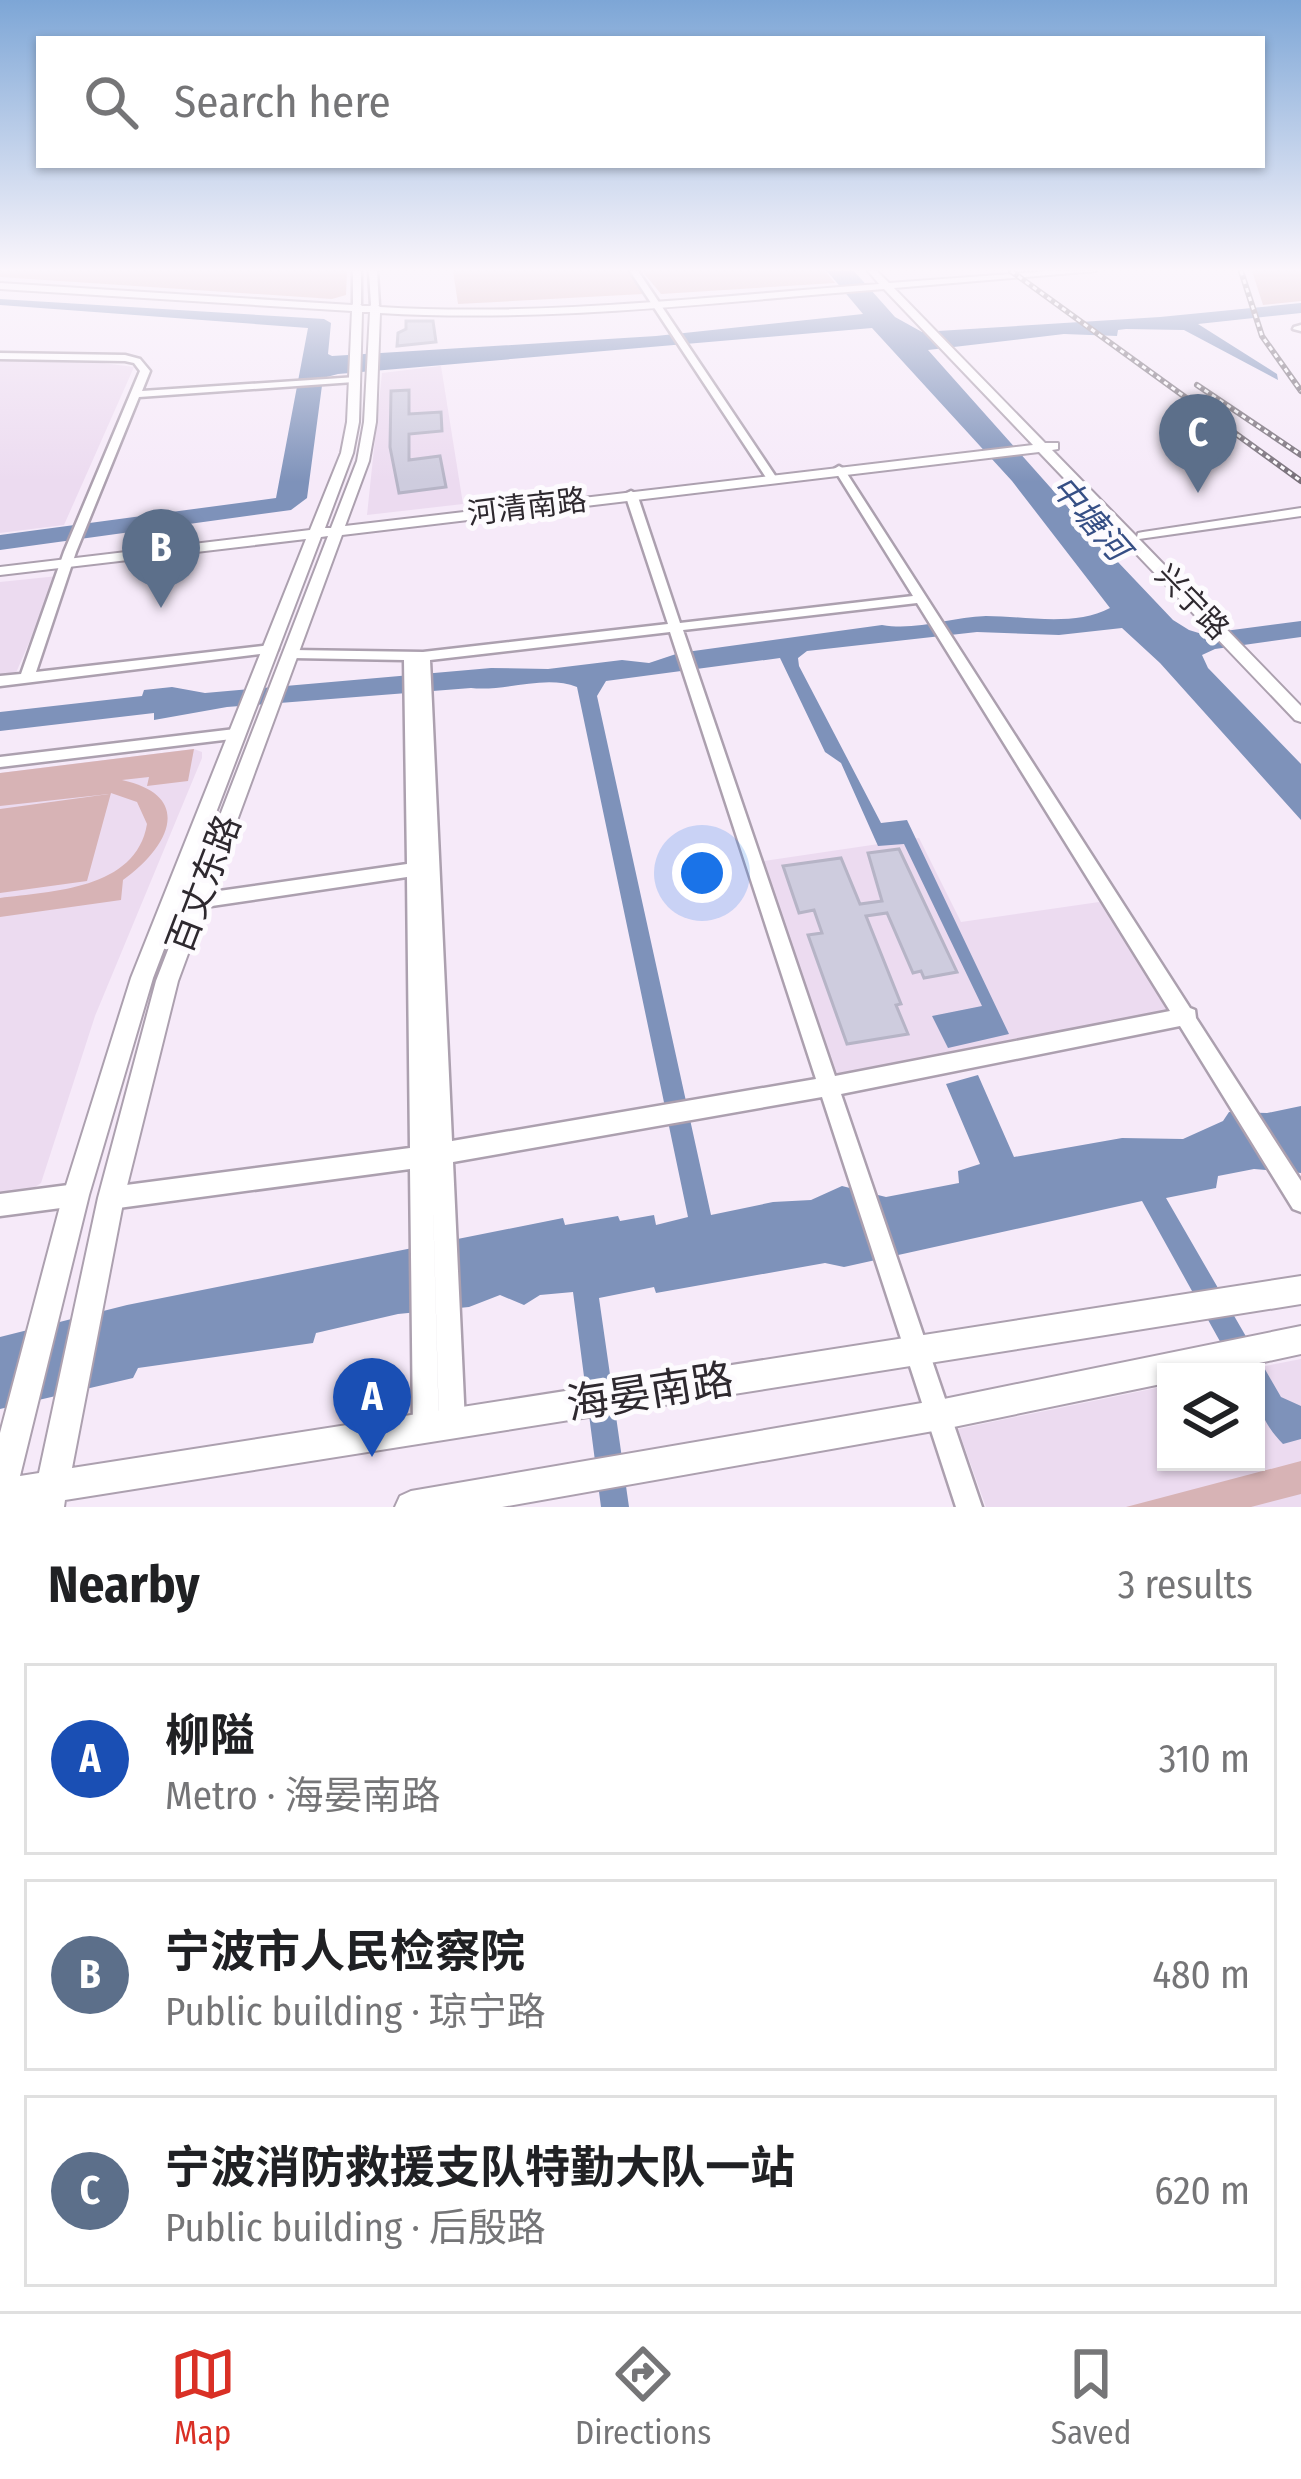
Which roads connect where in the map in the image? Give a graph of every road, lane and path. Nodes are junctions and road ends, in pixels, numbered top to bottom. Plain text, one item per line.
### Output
1 (360, 341) edge
2 (367, 341) edge
3 (679, 341) edge
4 (946, 341) edge
5 (0, 356) edge
6 (362, 365) junction
7 (135, 394) junction
8 (1044, 442) junction
9 (983, 449) junction
10 (839, 470) junction
11 (768, 473) junction
12 (632, 494) junction
13 (1301, 515) edge
14 (329, 528) junction
15 (1146, 539) junction
16 (70, 552) junction
17 (0, 560) edge
18 (0, 572) edge
19 (921, 598) junction
20 (1221, 624) junction
21 (678, 627) junction
22 (282, 651) junction
23 (1250, 655) junction
24 (417, 656) junction
25 (27, 678) junction
26 (0, 681) edge
27 (1301, 699) edge
28 (1301, 716) edge
29 (236, 734) junction
30 (0, 762) edge
31 (415, 869) junction
32 (198, 901) junction
33 (1188, 1016) junction
34 (831, 1088) junction
35 (430, 1156) junction
36 (76, 1195) junction
37 (111, 1198) junction
38 (1301, 1201) edge
39 (0, 1205) edge
40 (1301, 1290) edge
41 (1301, 1340) edge
42 (917, 1350) junction
43 (939, 1415) junction
44 (439, 1425) junction
45 (0, 1494) edge
46 (51, 1496) edge
47 (434, 1505) edge
48 (969, 1507) edge

1 - 6 main road, 百丈东路
2 - 6 main road, 百丈东路
3 - 11 street
4 - 8 main road, 兴宁路
5 - 7 street
6 - 7 street
6 - 14 main road, 百丈东路
7 - 16 street
8 - 9 main road, 河清南路
8 - 15 main road
8 - 20 main road, 兴宁路
9 - 10 main road, 河清南路
9 - 11 main road, 河清南路
10 - 11 main road, 河清南路
10 - 19 street
11 - 12 main road, 河清南路
11 - 14 main road, 河清南路
12 - 14 main road, 河清南路
12 - 21 street
13 - 15 main road
14 - 16 main road, 河清南路
14 - 22 main road, 百丈东路
15 - 20 main road
16 - 17 main road, 河清南路
16 - 18 main road, 河清南路
16 - 25 street
19 - 21 street
19 - 33 street
20 - 23 main road, 兴宁路
21 - 24 street
21 - 34 street
22 - 24 street
22 - 25 street
22 - 29 main road, 百丈东路
22 - 32 main road, 百丈东路
23 - 27 main road
23 - 28 main road, 兴宁路
24 - 31 street
24 - 35 street
25 - 26 street
29 - 30 street
29 - 36 main road, 百丈东路
31 - 32 street
31 - 35 street
32 - 37 main road, 百丈东路
33 - 34 street
33 - 38 street
34 - 35 street
34 - 42 street
35 - 37 street
35 - 44 street
36 - 39 street
36 - 45 main road, 百丈东路
37 - 46 main road, 百丈东路
40 - 42 main road, 海晏南路
41 - 43 main road, 海晏南路
42 - 43 street
42 - 44 main road, 海晏南路
43 - 47 main road, 海晏南路
43 - 48 street
44 - 46 main road, 海晏南路
45 - 46 main road, 海晏南路

